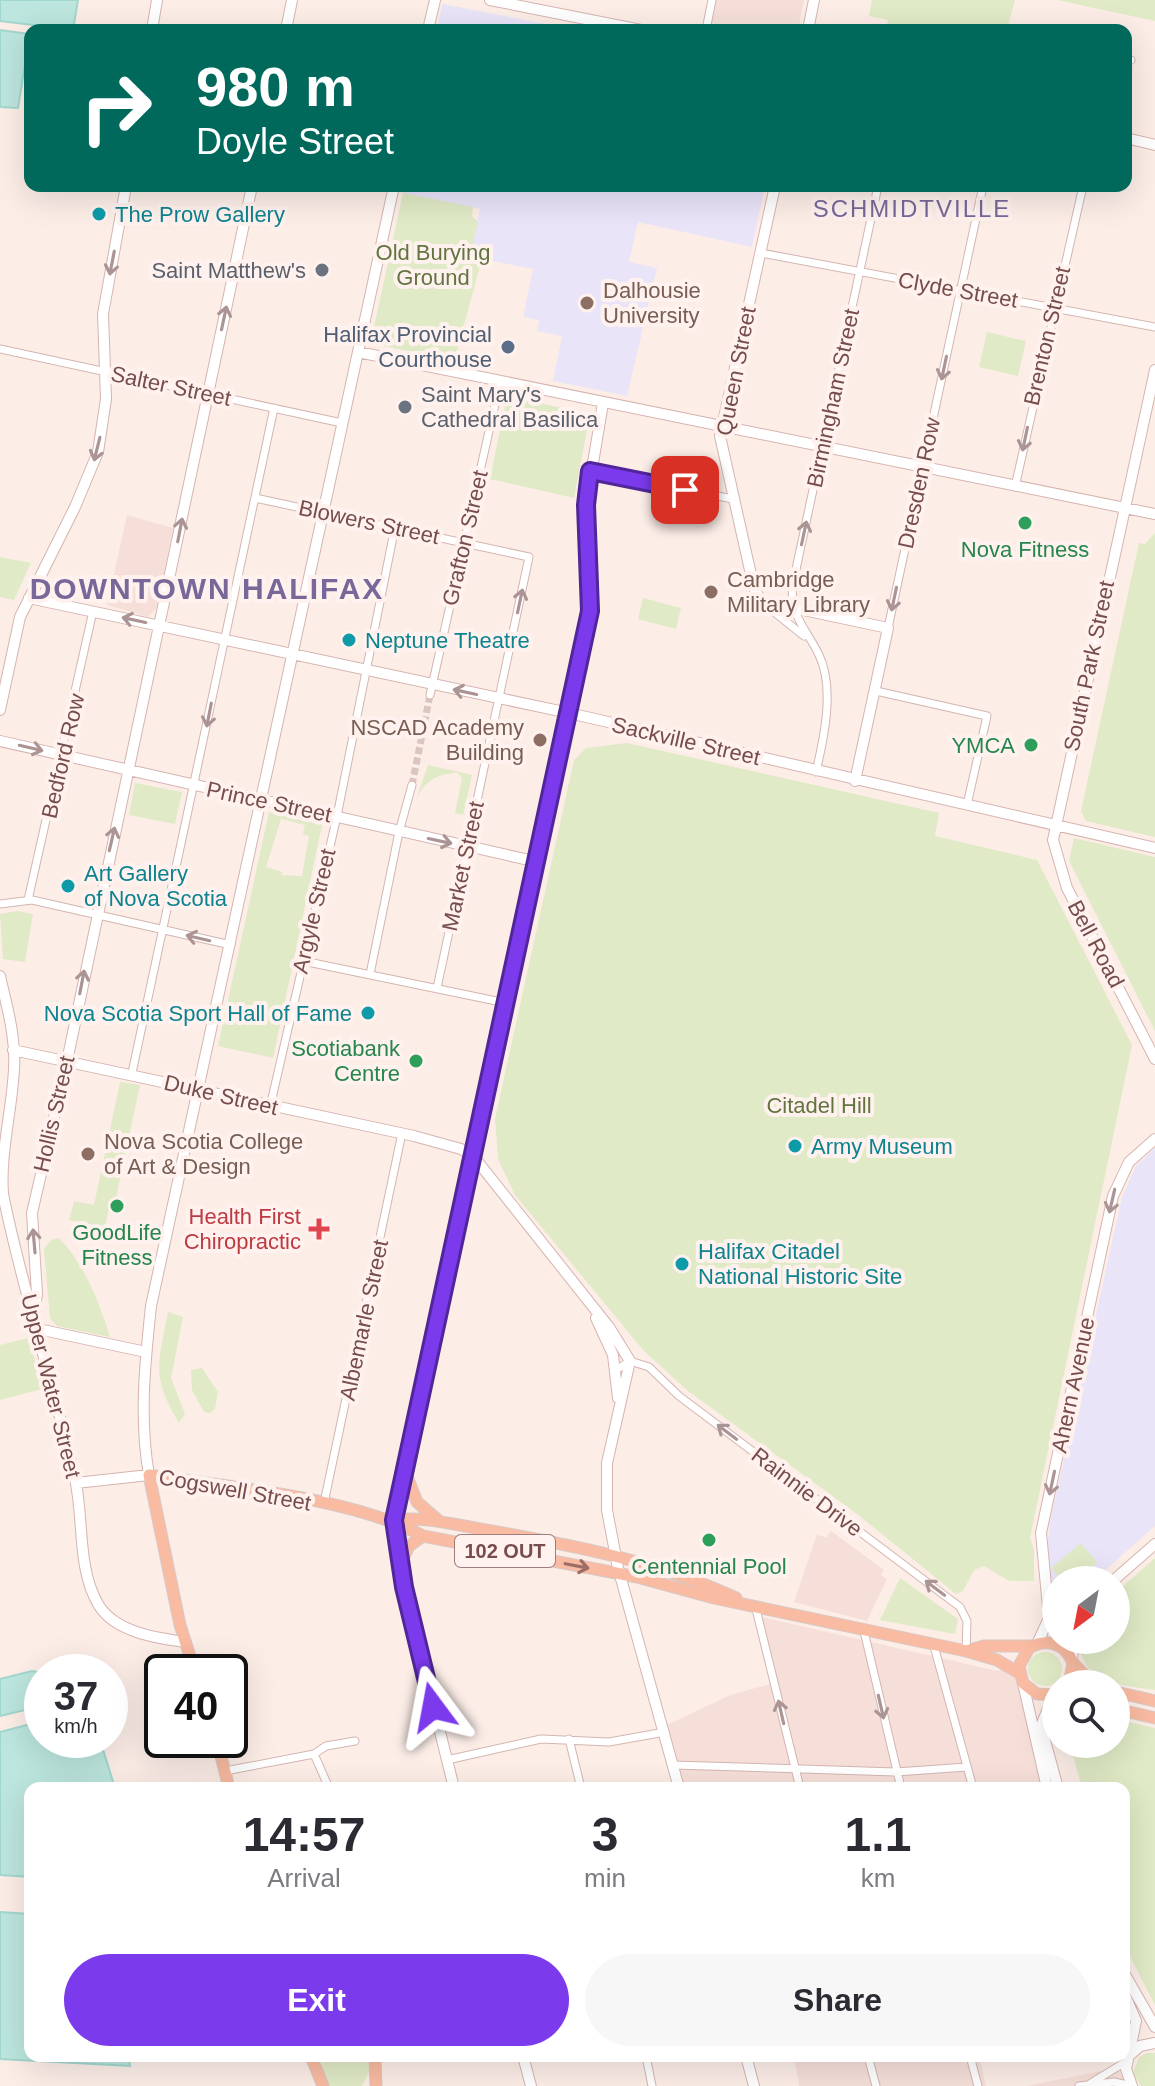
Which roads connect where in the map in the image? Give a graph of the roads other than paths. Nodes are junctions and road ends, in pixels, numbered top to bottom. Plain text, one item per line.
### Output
1 (157, 0) edge
2 (292, 0) edge
3 (435, 0) edge
4 (490, 0) edge
5 (712, 0) edge
6 (814, 0) edge
7 (153, 24) edge
8 (287, 24) edge
9 (429, 24) edge
10 (611, 24) edge
11 (707, 24) edge
12 (809, 24) edge
13 (1132, 139) edge
14 (1155, 145) edge
15 (125, 192) edge
16 (251, 192) edge
17 (393, 192) edge
18 (774, 192) edge
19 (877, 192) edge
20 (982, 192) edge
21 (1082, 192) edge
22 (761, 253) junction
23 (860, 272) junction
24 (960, 291) junction
25 (1053, 308) junction
26 (1155, 327) edge
27 (0, 349) edge
28 (358, 352) junction
29 (1155, 370) edge
30 (106, 372) junction
31 (500, 382) junction
32 (208, 394) junction
33 (603, 403) junction
34 (274, 408) junction
35 (342, 423) junction
36 (721, 427) junction
37 (822, 449) junction
38 (922, 468) junction
39 (590, 471) junction
40 (1015, 487) junction
41 (255, 498) junction
42 (733, 499) junction
43 (1125, 508) junction
44 (322, 511) junction
45 (1155, 514) edge
46 (395, 527) junction
47 (464, 543) junction
48 (529, 557) joint
49 (29, 598) junction
50 (761, 601) junction
51 (793, 610) junction
52 (93, 611) junction
53 (161, 626) junction
54 (888, 628) junction
55 (804, 636) junction
56 (224, 638) junction
57 (293, 653) junction
58 (367, 670) junction
59 (431, 690) junction
60 (876, 691) junction
61 (499, 699) junction
62 (0, 710) edge
63 (569, 713) junction
64 (0, 741) edge
65 (62, 755) junction
66 (128, 770) junction
67 (816, 772) junction
68 (855, 781) junction
69 (194, 785) junction
70 (412, 785) tunnel mouth
71 (262, 799) junction
72 (967, 805) junction
73 (337, 816) junction
74 (1055, 825) junction
75 (399, 832) junction
76 (468, 847) junction
77 (1155, 848) edge
78 (538, 862) junction
79 (28, 900) junction
80 (0, 904) edge
81 (96, 915) junction
82 (165, 930) junction
83 (231, 945) junction
84 (303, 961) junction
85 (370, 974) junction
86 (0, 976) edge
87 (437, 988) junction
88 (506, 1003) junction
89 (13, 1050) junction
90 (1155, 1059) edge
91 (67, 1061) junction
92 (132, 1073) junction
93 (197, 1091) junction
94 (270, 1107) junction
95 (402, 1133) junction
96 (1155, 1139) edge
97 (474, 1157) junction
98 (593, 1311) junction
99 (34, 1314) junction
100 (38, 1329) junction
101 (146, 1352) junction
102 (630, 1361) junction
103 (616, 1370) junction
104 (618, 1404) junction
105 (405, 1471) junction
106 (149, 1475) junction
107 (76, 1483) junction
108 (324, 1505) junction
109 (394, 1520) junction
110 (443, 1523) junction
111 (423, 1536) junction
112 (1155, 1544) edge
113 (616, 1557) junction
114 (400, 1565) junction
115 (1130, 1566) edge
116 (619, 1574) junction
117 (751, 1604) junction
118 (864, 1631) junction
119 (185, 1642) junction
120 (1035, 1645) junction
121 (934, 1646) junction
122 (966, 1651) junction
123 (189, 1654) edge
124 (1073, 1654) edge
125 (1073, 1661) junction
126 (1071, 1670) edge
127 (1081, 1670) edge
128 (1021, 1678) junction
129 (1042, 1695) edge
130 (1130, 1695) edge
131 (1155, 1701) edge
132 (1130, 1712) edge
133 (1155, 1718) edge
134 (665, 1732) junction
135 (569, 1739) junction
136 (355, 1741) dead end
137 (314, 1754) junction
138 (222, 1758) edge
139 (1050, 1758) edge
140 (447, 1760) junction
141 (673, 1765) junction
142 (794, 1767) junction
143 (967, 1767) junction
144 (225, 1771) junction
145 (896, 1772) junction
146 (228, 1782) edge
147 (326, 1782) edge
148 (452, 1782) edge
149 (580, 1782) edge
150 (677, 1782) edge
151 (798, 1782) edge
152 (899, 1782) edge
153 (971, 1782) edge
154 (1046, 1782) edge
155 (1056, 1782) edge
156 (1130, 1983) edge
157 (1130, 2007) edge
158 (1155, 2027) edge
159 (1155, 2043) edge
160 (1130, 2052) edge
161 (1130, 2056) edge
162 (525, 2062) edge
163 (647, 2062) edge
164 (748, 2062) edge
165 (870, 2062) edge
166 (972, 2062) edge
167 (1122, 2062) edge
168 (1129, 2062) edge
169 (377, 2067) edge
170 (315, 2068) edge
171 (1089, 2084) junction
172 (323, 2086) edge
173 (369, 2086) edge
174 (531, 2086) edge
175 (652, 2086) edge
176 (754, 2086) edge
177 (876, 2086) edge
178 (978, 2086) edge
179 (1079, 2086) edge
180 (1132, 2086) edge

1 - 7 street
2 - 8 street
3 - 9 street
4 - 10 street
5 - 11 street
6 - 12 street
13 - 14 street
15 -> 30 street
32 -> 16 street, Hollis Street
17 - 28 street
18 - 22 street, Queen Street
19 - 23 street, Birmingham Street
20 - 24 street, Dresden Row
21 - 25 street, Brenton Street
22 - 23 street, Clyde Street
22 - 36 street, Queen Street
23 - 24 street, Clyde Street
23 - 37 street, Birmingham Street
24 - 25 street, Clyde Street
24 -> 38 street, Dresden Row
25 - 26 street, Clyde Street
25 -> 40 street, Brenton Street
27 - 30 street, Salter Street
28 - 31 street
28 - 35 street
29 - 43 street, South Park Street
30 - 32 street, Salter Street
30 -> 49 street
31 - 33 street
31 - 47 street, Grafton Street
32 - 34 street, Salter Street
53 -> 32 street, Hollis Street
33 - 36 street
33 - 39 street
34 - 35 street, Salter Street
34 - 41 street
35 - 44 street
36 - 37 street
36 - 42 street, Queen Street
37 - 38 street
51 -> 37 street, Birmingham Street
38 - 40 street
38 -> 54 street, Dresden Row
39 - 42 street
39 - 63 street
40 - 43 street
41 - 44 street, Blowers Street
41 - 56 street
42 - 50 street, Queen Street
43 - 45 street
43 - 74 street, South Park Street
44 - 46 street, Blowers Street
44 - 57 street
46 - 47 street, Blowers Street
46 - 58 street, Argyle Street
47 - 48 street, Blowers Street
47 - 59 street, Grafton Street
61 -> 48 street, Market Street
49 - 52 street, Sackville Street
49 - 62 street
50 - 51 street
50 - 55 street
51 - 54 street
51 - 55 street
53 -> 52 street, Sackville Street
52 - 65 street, Bedford Row
53 - 56 street, Sackville Street
53 - 66 street, Hollis Street
54 - 60 street, Dresden Row
55 - 67 street
56 - 57 street, Sackville Street
56 -> 69 street
57 - 58 street, Sackville Street
57 - 71 street
58 - 59 street, Sackville Street
58 - 73 street, Argyle Street
61 -> 59 street, Sackville Street
60 - 68 street, Dresden Row
60 - 72 street
61 - 63 street, Sackville Street
61 - 76 street, Market Street
63 - 67 street, Sackville Street
63 - 78 street
64 -> 65 street, Prince Street
65 - 66 street, Prince Street
65 - 79 street, Bedford Row
66 - 69 street, Prince Street
81 -> 66 street, Hollis Street
67 - 68 street, Sackville Street
68 - 72 street, Sackville Street
69 - 71 street, Prince Street
69 - 82 street
70 - 75 street
71 - 73 street, Prince Street
71 - 83 street
72 - 74 street, Sackville Street
73 - 75 street, Prince Street
73 - 84 street, Argyle Street
74 - 77 street, Sackville Street
74 - 90 street, Bell Road
75 -> 76 street, Prince Street
75 - 85 street
76 - 78 street, Prince Street
76 - 87 street, Market Street
78 - 88 street
79 - 80 street
79 - 81 street
81 - 82 street
91 -> 81 street, Hollis Street
83 -> 82 street
82 - 92 street
83 - 93 street
84 - 85 street
84 - 94 street, Argyle Street
85 - 87 street
86 - 89 street, Upper Water Street
87 - 88 street
88 - 97 street
89 - 91 street, Duke Street
89 - 99 street, Upper Water Street
91 - 92 street, Duke Street
99 -> 91 street, Hollis Street
92 - 93 street, Duke Street
93 - 94 street, Duke Street
93 - 101 street
94 - 95 street, Duke Street
95 - 97 street, Duke Street
95 - 108 street, Albemarle Street
96 -> 120 street, Ahern Avenue
97 - 98 street
97 - 105 street
98 - 102 street
98 - 103 street
99 - 100 street, Upper Water Street
100 - 101 street
100 - 107 street, Upper Water Street
101 - 106 street
102 - 103 street
102 - 104 street
122 -> 102 street, Rainnie Drive
103 - 104 street
104 - 113 street
105 - 109 street
105 - 110 main road
106 - 107 street, Cogswell Street
106 - 108 main road, Cogswell Street
106 - 119 main road
107 - 119 street, Upper Water Street
108 - 109 main road, Cogswell Street / 102 OUT
109 - 110 main road, Cogswell Street
109 - 111 main road, Cogswell Street / 102 OUT
109 - 114 street
110 - 113 main road, Cogswell Street
111 - 114 main road
111 -> 116 main road, Cogswell Street / 102 OUT
112 - 115 street
113 - 116 street
113 - 117 main road, Cogswell Street
114 - 140 street
116 - 117 main road, Cogswell Street / 102 OUT
116 - 134 street
117 - 118 main road, Cogswell Street / 102 OUT
142 -> 117 street
118 - 121 main road, Cogswell Street / 102 OUT
118 -> 145 street
119 - 123 main road
120 - 122 main road, Cogswell Street
120 - 125 main road
120 - 128 main road
121 - 122 main road, Cogswell Street / 102 OUT
121 - 143 street
122 - 128 main road, Cogswell Street / 102 OUT
124 - 125 street
125 - 126 main road
125 - 127 main road
128 - 129 main road, 102 OUT
128 - 154 street
130 - 131 main road
132 - 133 main road
134 - 135 street
134 - 141 street
135 - 140 street
135 - 149 street
136 - 137 street
137 - 144 street
137 - 147 street
138 - 144 main road
139 - 155 street
140 - 148 street
141 - 142 street
141 - 150 street
142 - 145 street
142 - 151 street
143 - 145 street
143 - 153 street
144 - 146 main road
145 - 152 street
156 - 158 street
157 - 160 street
159 - 161 street
162 - 174 street
163 - 175 street
164 - 176 street
165 - 177 street
166 - 178 street
167 - 171 street
168 - 180 street
169 - 173 main road
170 - 172 main road
171 - 179 street
171 - 180 street

